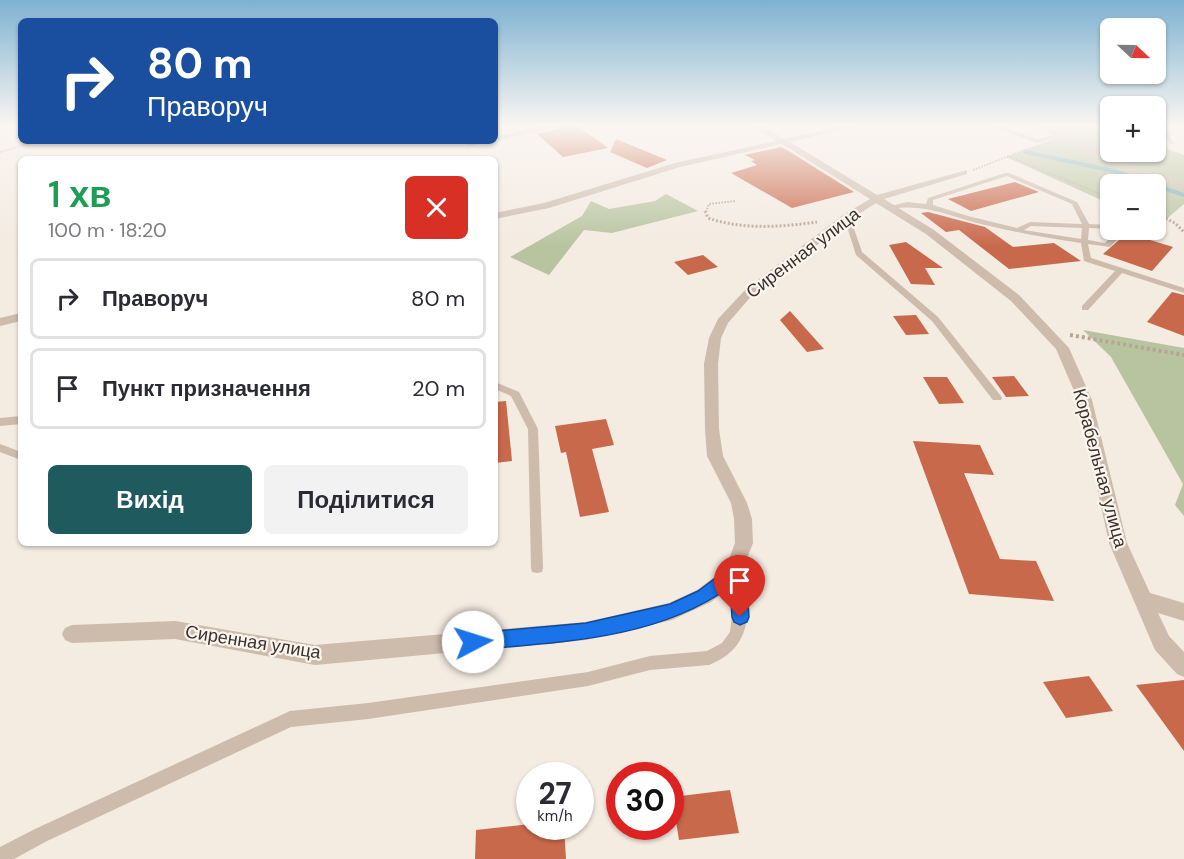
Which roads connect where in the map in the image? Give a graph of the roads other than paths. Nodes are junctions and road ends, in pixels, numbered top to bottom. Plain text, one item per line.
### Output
1 (678, 165) edge
2 (822, 165) edge
3 (1120, 165) edge
4 (964, 172) road end
5 (1184, 186) edge
6 (885, 202) junction
7 (929, 206) junction
8 (498, 215) edge
9 (847, 217) junction
10 (1086, 225) junction
11 (1100, 226) edge
12 (1018, 230) junction
13 (1112, 240) edge
14 (1084, 241) junction
15 (1120, 270) junction
16 (1184, 291) edge
17 (1085, 308) dead end
18 (18, 318) edge
19 (0, 322) edge
20 (498, 386) edge
21 (997, 398) dead end
22 (18, 420) edge
23 (0, 422) edge
24 (0, 448) edge
25 (18, 455) edge
26 (737, 562) junction
27 (537, 568) dead end
28 (1141, 599) junction
29 (1184, 612) edge
30 (72, 634) dead end
31 (1184, 667) edge
32 (0, 857) edge

1 - 8 street
2 - 6 street, Корабельная улица
3 - 5 street
4 - 6 street, Сиренная улица
6 - 7 lane
6 - 9 street, Сиренная улица
6 - 28 street, Корабельная улица
7 - 10 lane
7 - 12 lane
9 - 21 lane
9 - 26 street, Сиренная улица
10 - 11 lane
10 - 12 lane
10 - 14 lane
12 - 14 lane
13 - 14 lane
14 - 15 lane
15 - 16 lane
15 - 17 lane
18 - 19 street
20 - 27 lane
22 - 23 lane
24 - 25 lane
26 - 30 street, Сиренная улица
26 - 32 lane
28 - 29 street
28 - 31 street

